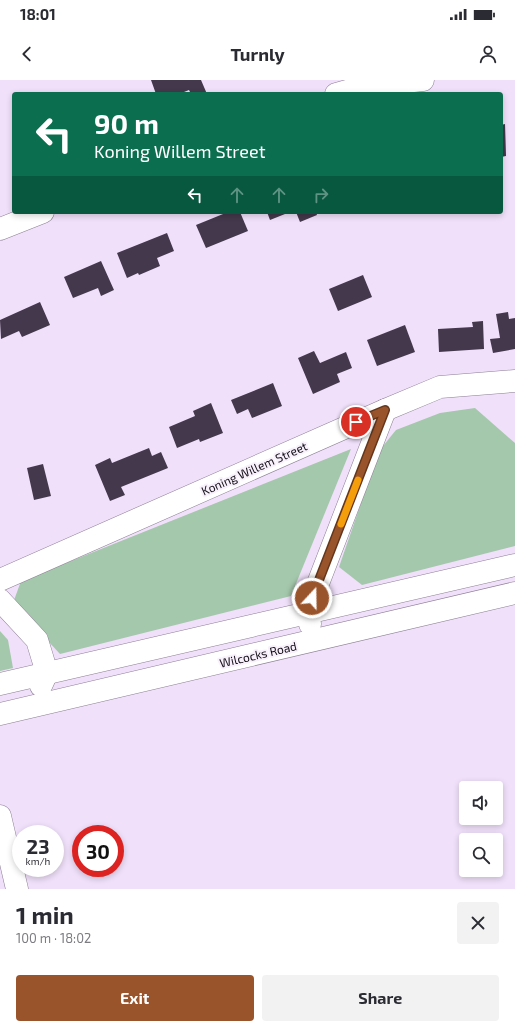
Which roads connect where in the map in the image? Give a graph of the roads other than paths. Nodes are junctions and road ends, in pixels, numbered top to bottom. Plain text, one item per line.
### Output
1 (423, 80) edge
2 (343, 92) edge
3 (38, 214) edge
4 (0, 229) edge
5 (511, 386) edge
6 (385, 410) junction
7 (515, 565) edge
8 (0, 580) edge
9 (515, 593) edge
10 (0, 600) edge
11 (307, 612) junction
12 (315, 641) junction
13 (47, 673) junction
14 (0, 684) edge
15 (32, 707) junction
16 (0, 714) edge
17 (0, 816) edge
18 (16, 889) edge

1 - 2 street
3 - 4 street
5 - 6 street, Koning Willem Street
6 - 8 street, Koning Willem Street
6 - 11 street
7 - 11 street
9 - 12 street, Wilcocks Road
10 - 13 street
11 - 12 street
11 - 13 street
12 - 15 street, Wilcocks Road
13 - 14 street
13 - 15 street
15 - 16 street, Wilcocks Road
17 - 18 street

